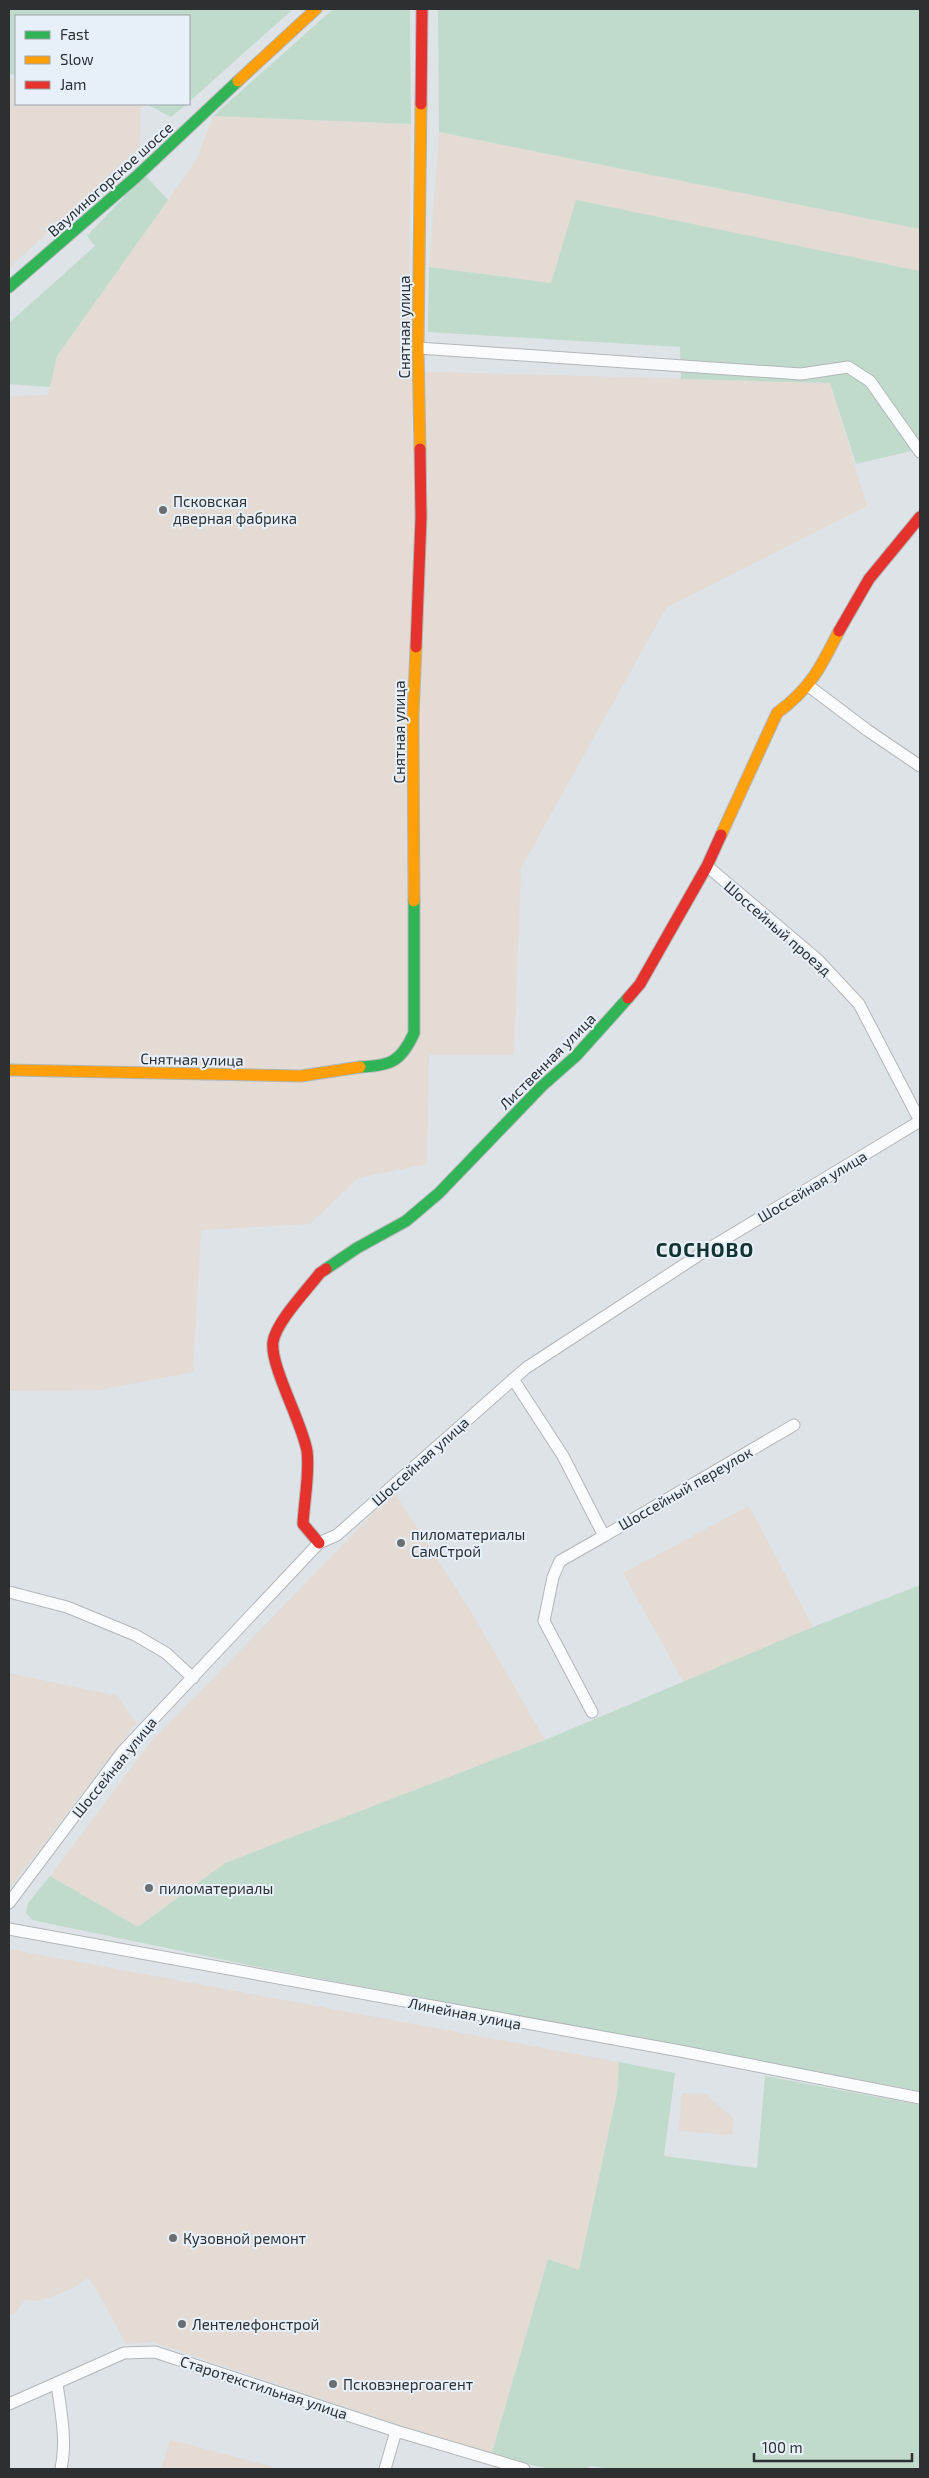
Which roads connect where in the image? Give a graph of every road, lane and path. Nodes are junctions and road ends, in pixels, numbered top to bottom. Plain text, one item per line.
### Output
1 (316, 9) edge
2 (422, 9) edge
3 (9, 287) edge
4 (418, 348) junction
5 (920, 452) edge
6 (920, 517) edge
7 (810, 687) junction
8 (920, 766) edge
9 (707, 866) junction
10 (9, 1070) edge
11 (920, 1121) edge
12 (513, 1379) junction
13 (794, 1425) dead end
14 (604, 1536) junction
15 (319, 1544) junction
16 (9, 1592) edge
17 (192, 1678) junction
18 (592, 1712) dead end
19 (9, 1903) edge
20 (9, 1929) edge
21 (920, 2098) edge
22 (57, 2384) junction
23 (9, 2404) edge
24 (396, 2431) junction
25 (61, 2469) edge
26 (386, 2469) edge
27 (524, 2469) edge

1 - 3 street, Ваулиногорское шоссе
2 - 4 street, Снятная улица
4 - 5 street
4 - 10 street, Снятная улица
6 - 7 street, Лиственная улица
7 - 8 street
7 - 9 street, Лиственная улица
9 - 11 street, Шоссейный проезд
9 - 15 street, Лиственная улица
11 - 12 street, Шоссейная улица
12 - 14 street, Шоссейный переулок
12 - 15 street, Шоссейная улица
13 - 14 street, Шоссейный переулок
14 - 18 street
15 - 17 street, Шоссейная улица
16 - 17 street
17 - 19 street, Шоссейная улица
20 - 21 street, Линейная улица
22 - 23 street, Старотекстильная улица
22 - 24 street, Старотекстильная улица
22 - 25 street
24 - 26 street
24 - 27 street, Старотекстильная улица

